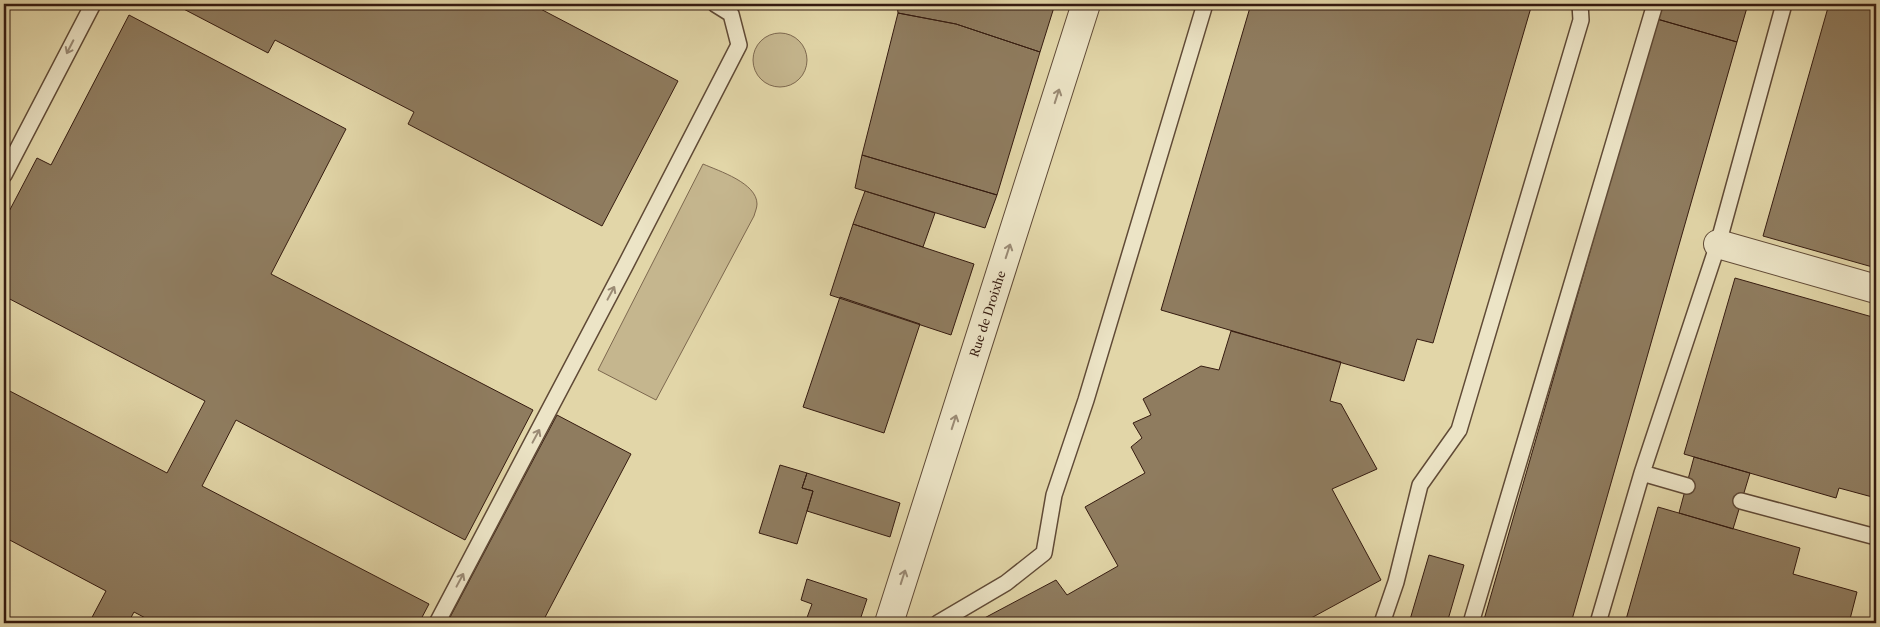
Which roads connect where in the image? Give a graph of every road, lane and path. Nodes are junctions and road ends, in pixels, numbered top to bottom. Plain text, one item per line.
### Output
1 (93, 4) edge
2 (715, 4) edge
3 (1086, 4) edge
4 (1205, 4) edge
5 (1580, 4) edge
6 (1655, 4) edge
7 (1784, 4) edge
8 (4, 175) edge
9 (1718, 244) junction
10 (1876, 289) edge
11 (1642, 473) junction
12 (1687, 486) dead end
13 (1741, 502) dead end
14 (1876, 537) edge
15 (437, 623) edge
16 (890, 623) edge
17 (938, 623) edge
18 (1382, 623) edge
19 (1471, 623) edge
20 (1598, 623) edge

1 -> 8 lane
15 -> 2 lane
16 -> 3 street, Rue de Droixhe
4 - 17 lane
5 - 18 lane
6 - 19 lane
7 - 9 lane
9 - 10 street
9 - 11 lane
11 - 12 lane
11 - 20 lane
13 - 14 lane

